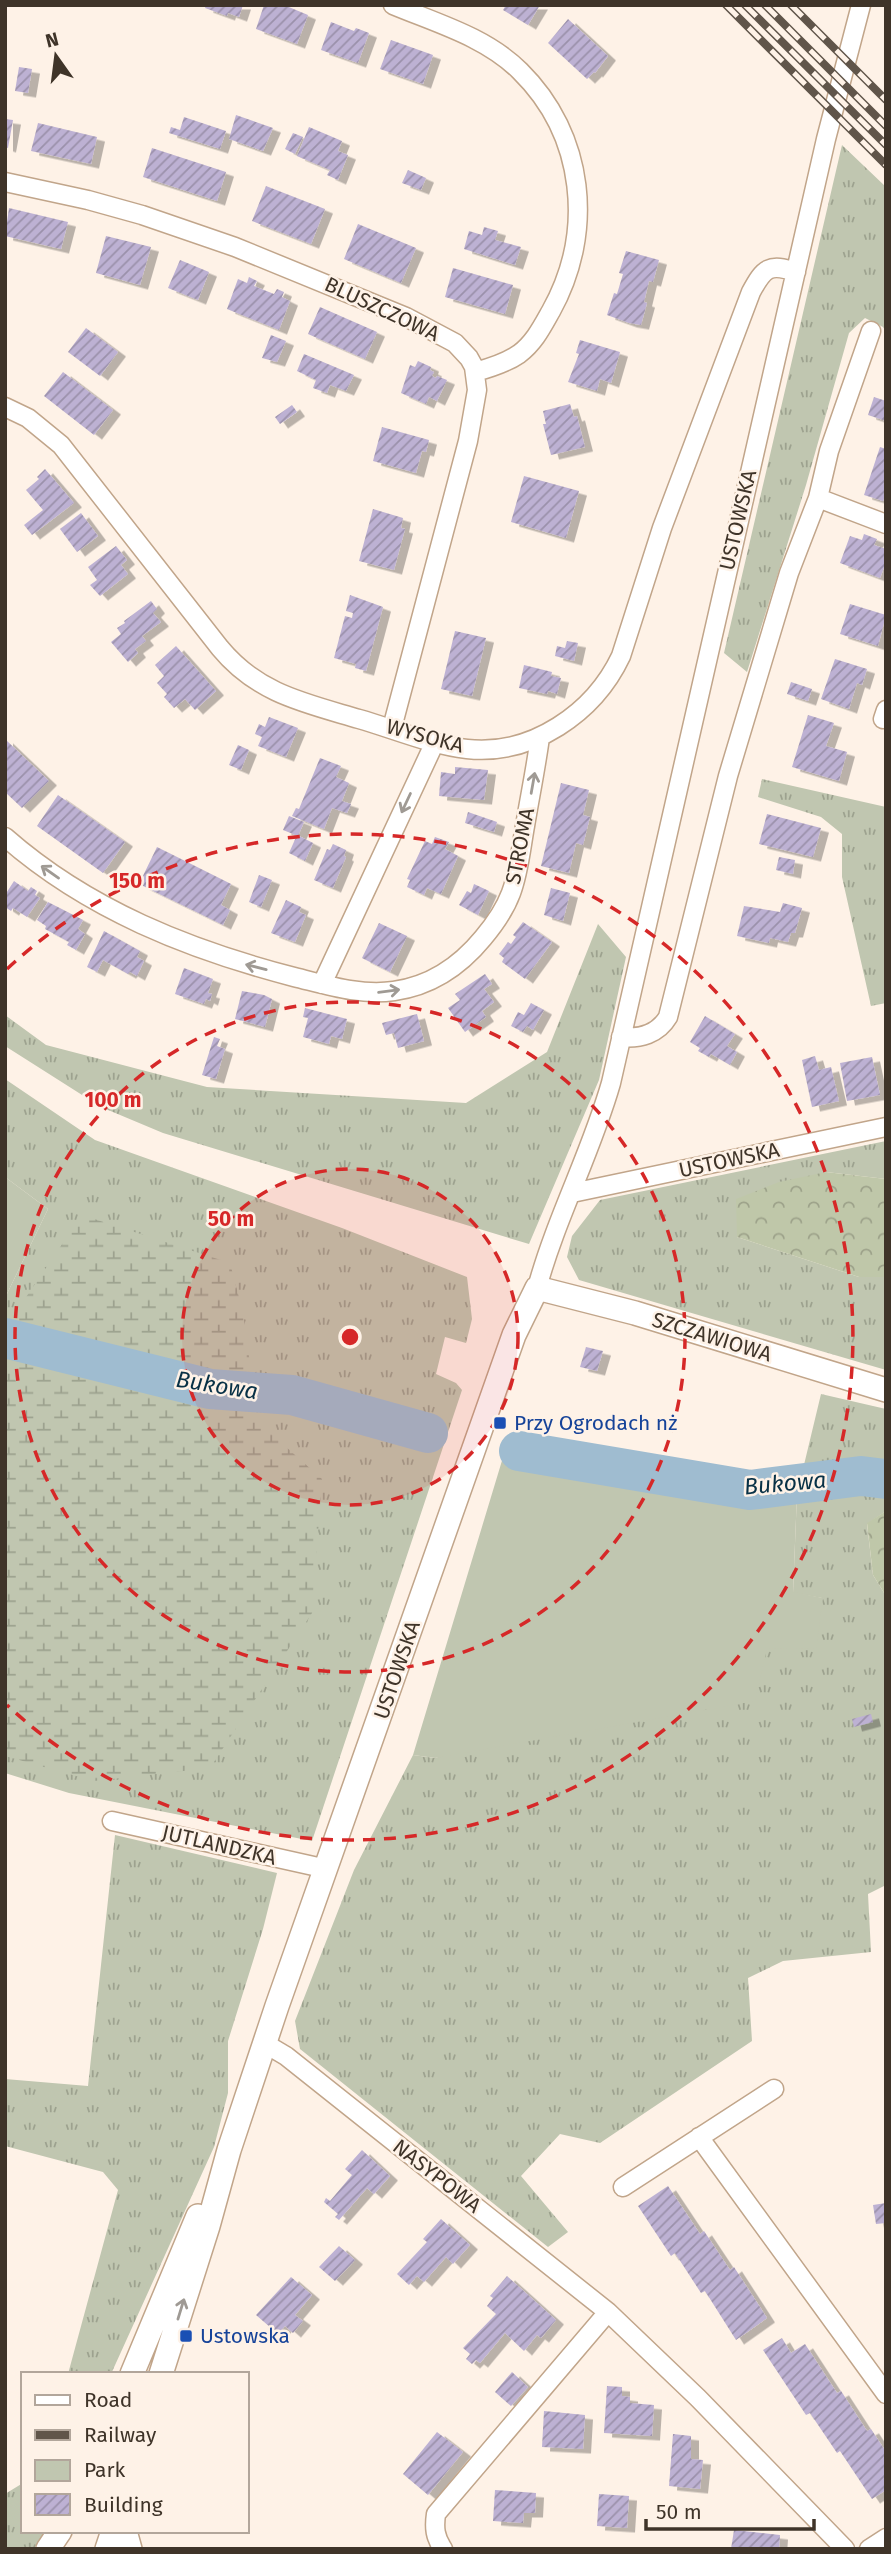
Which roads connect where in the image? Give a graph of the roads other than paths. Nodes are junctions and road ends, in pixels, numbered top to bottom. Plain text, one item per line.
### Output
1 (393, 5) edge
2 (862, 5) edge
3 (5, 182) edge
4 (796, 272) junction
5 (871, 331) dead end
6 (475, 372) junction
7 (5, 407) edge
8 (818, 498) junction
9 (886, 524) edge
10 (392, 728) junction
11 (540, 737) junction
12 (435, 742) junction
13 (5, 837) edge
14 (322, 984) junction
15 (621, 1037) junction
16 (886, 1127) edge
17 (572, 1193) junction
18 (537, 1288) junction
19 (886, 1390) edge
20 (112, 1821) dead end
21 (327, 1869) junction
22 (264, 2043) junction
23 (774, 2089) dead end
24 (699, 2137) junction
25 (229, 2150) junction
26 (623, 2187) dead end
27 (608, 2312) junction
28 (133, 2372) edge
29 (162, 2372) edge
30 (886, 2393) edge
31 (59, 2533) edge
32 (886, 2538) edge
33 (48, 2549) edge
34 (443, 2549) edge
35 (845, 2549) edge
36 (869, 2549) edge

1 - 6 street
2 - 4 street, USTOWSKA
3 - 6 street, BLUSZCZOWA
4 - 11 street, WYSOKA
4 - 15 street, USTOWSKA
5 - 8 street
6 - 10 street
7 - 10 street, WYSOKA
8 - 9 street
8 - 15 street
10 - 12 street, WYSOKA
11 - 12 street, WYSOKA
14 -> 11 street, STROMA
12 -> 14 street
14 -> 13 street, STROMA
15 - 17 street, USTOWSKA
16 - 17 street, USTOWSKA
17 - 18 street, USTOWSKA
18 - 19 street, SZCZAWIOWA
18 - 21 street, USTOWSKA
20 - 21 street, JUTLANDZKA
21 - 22 street, USTOWSKA
22 - 25 street, USTOWSKA
22 - 27 street, NASYPOWA
23 - 24 street
24 - 26 street
24 - 30 street
25 - 28 street, USTOWSKA
29 -> 25 street, USTOWSKA
27 - 34 street
27 - 35 street, NASYPOWA
31 - 33 street
32 - 36 street

